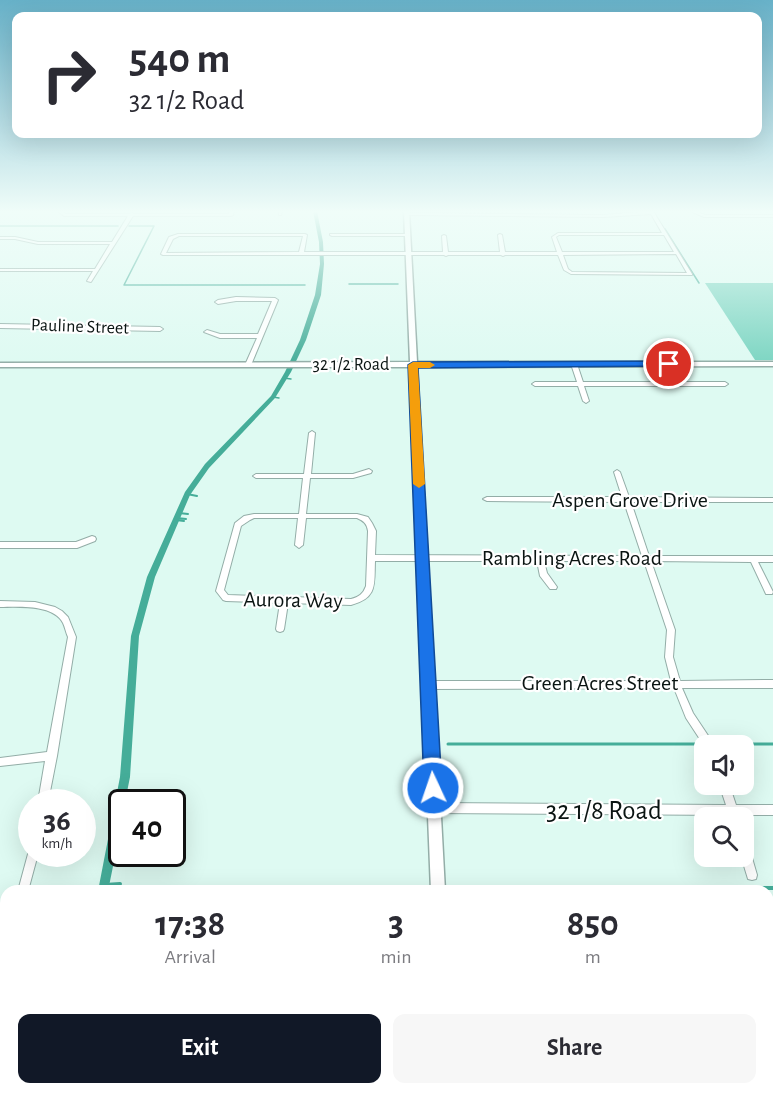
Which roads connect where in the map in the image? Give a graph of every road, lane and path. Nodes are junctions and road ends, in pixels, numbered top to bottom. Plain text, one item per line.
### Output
1 (101, 262) edge
2 (408, 262) edge
3 (564, 262) edge
4 (682, 262) edge
5 (0, 270) edge
6 (96, 270) junction
7 (89, 281) dead end
8 (218, 302) dead end
9 (0, 326) edge
10 (160, 329) dead end
11 (207, 332) dead end
12 (259, 336) junction
13 (574, 364) junction
14 (773, 364) edge
15 (0, 365) edge
16 (248, 365) junction
17 (413, 365) junction
18 (536, 384) dead end
19 (581, 384) junction
20 (725, 384) dead end
21 (586, 401) dead end
22 (312, 433) dead end
23 (369, 471) dead end
24 (617, 472) dead end
25 (256, 476) dead end
26 (307, 476) junction
27 (487, 499) dead end
28 (626, 500) junction
29 (773, 500) edge
30 (302, 516) junction
31 (92, 539) dead end
32 (0, 545) edge
33 (299, 545) dead end
34 (371, 558) junction
35 (423, 558) junction
36 (540, 558) junction
37 (647, 558) junction
38 (753, 559) junction
39 (773, 559) edge
40 (553, 587) dead end
41 (769, 592) dead end
42 (284, 601) junction
43 (0, 604) edge
44 (280, 629) dead end
45 (676, 683) junction
46 (773, 684) edge
47 (427, 685) junction
48 (702, 735) edge
49 (52, 756) junction
50 (0, 762) edge
51 (46, 789) edge
52 (434, 808) junction
53 (773, 810) edge
54 (754, 812) edge
55 (694, 813) edge
56 (29, 867) edge
57 (750, 867) edge
58 (753, 875) dead end
59 (25, 885) edge
60 (438, 885) edge

1 - 6 street
2 - 17 street
3 - 4 street
5 - 6 street
6 - 7 street
8 - 12 street
9 - 10 street, Pauline Street
11 - 12 street
12 - 16 street
13 - 14 street, 32 1/2 Road
13 - 17 street, 32 1/2 Road
13 - 19 street
15 - 16 street, 32 1/2 Road
16 - 17 street, 32 1/2 Road
17 - 35 street
18 - 19 street
19 - 20 street
19 - 21 street
22 - 26 street
23 - 26 street
24 - 28 street
25 - 26 street
26 - 30 street
27 - 28 street, Aspen Grove Drive
28 - 29 street, Aspen Grove Drive
28 - 37 street
30 - 33 street
30 - 34 street
30 - 42 street, Aurora Way
31 - 32 street
34 - 35 street, Rambling Acres Road
34 - 42 street, Aurora Way
35 - 36 street, Rambling Acres Road
35 - 47 street
36 - 37 street, Rambling Acres Road
36 - 40 street
37 - 38 street, Rambling Acres Road
37 - 45 street
38 - 39 street, Rambling Acres Road
38 - 41 street
42 - 44 street
43 - 49 street
45 - 46 street, Green Acres Street
45 - 47 street, Green Acres Street
45 - 48 street
47 - 52 street
49 - 50 street
49 - 51 street
52 - 55 street, 32 1/8 Road
52 - 60 street
53 - 54 street, 32 1/8 Road
56 - 59 street
57 - 58 street

